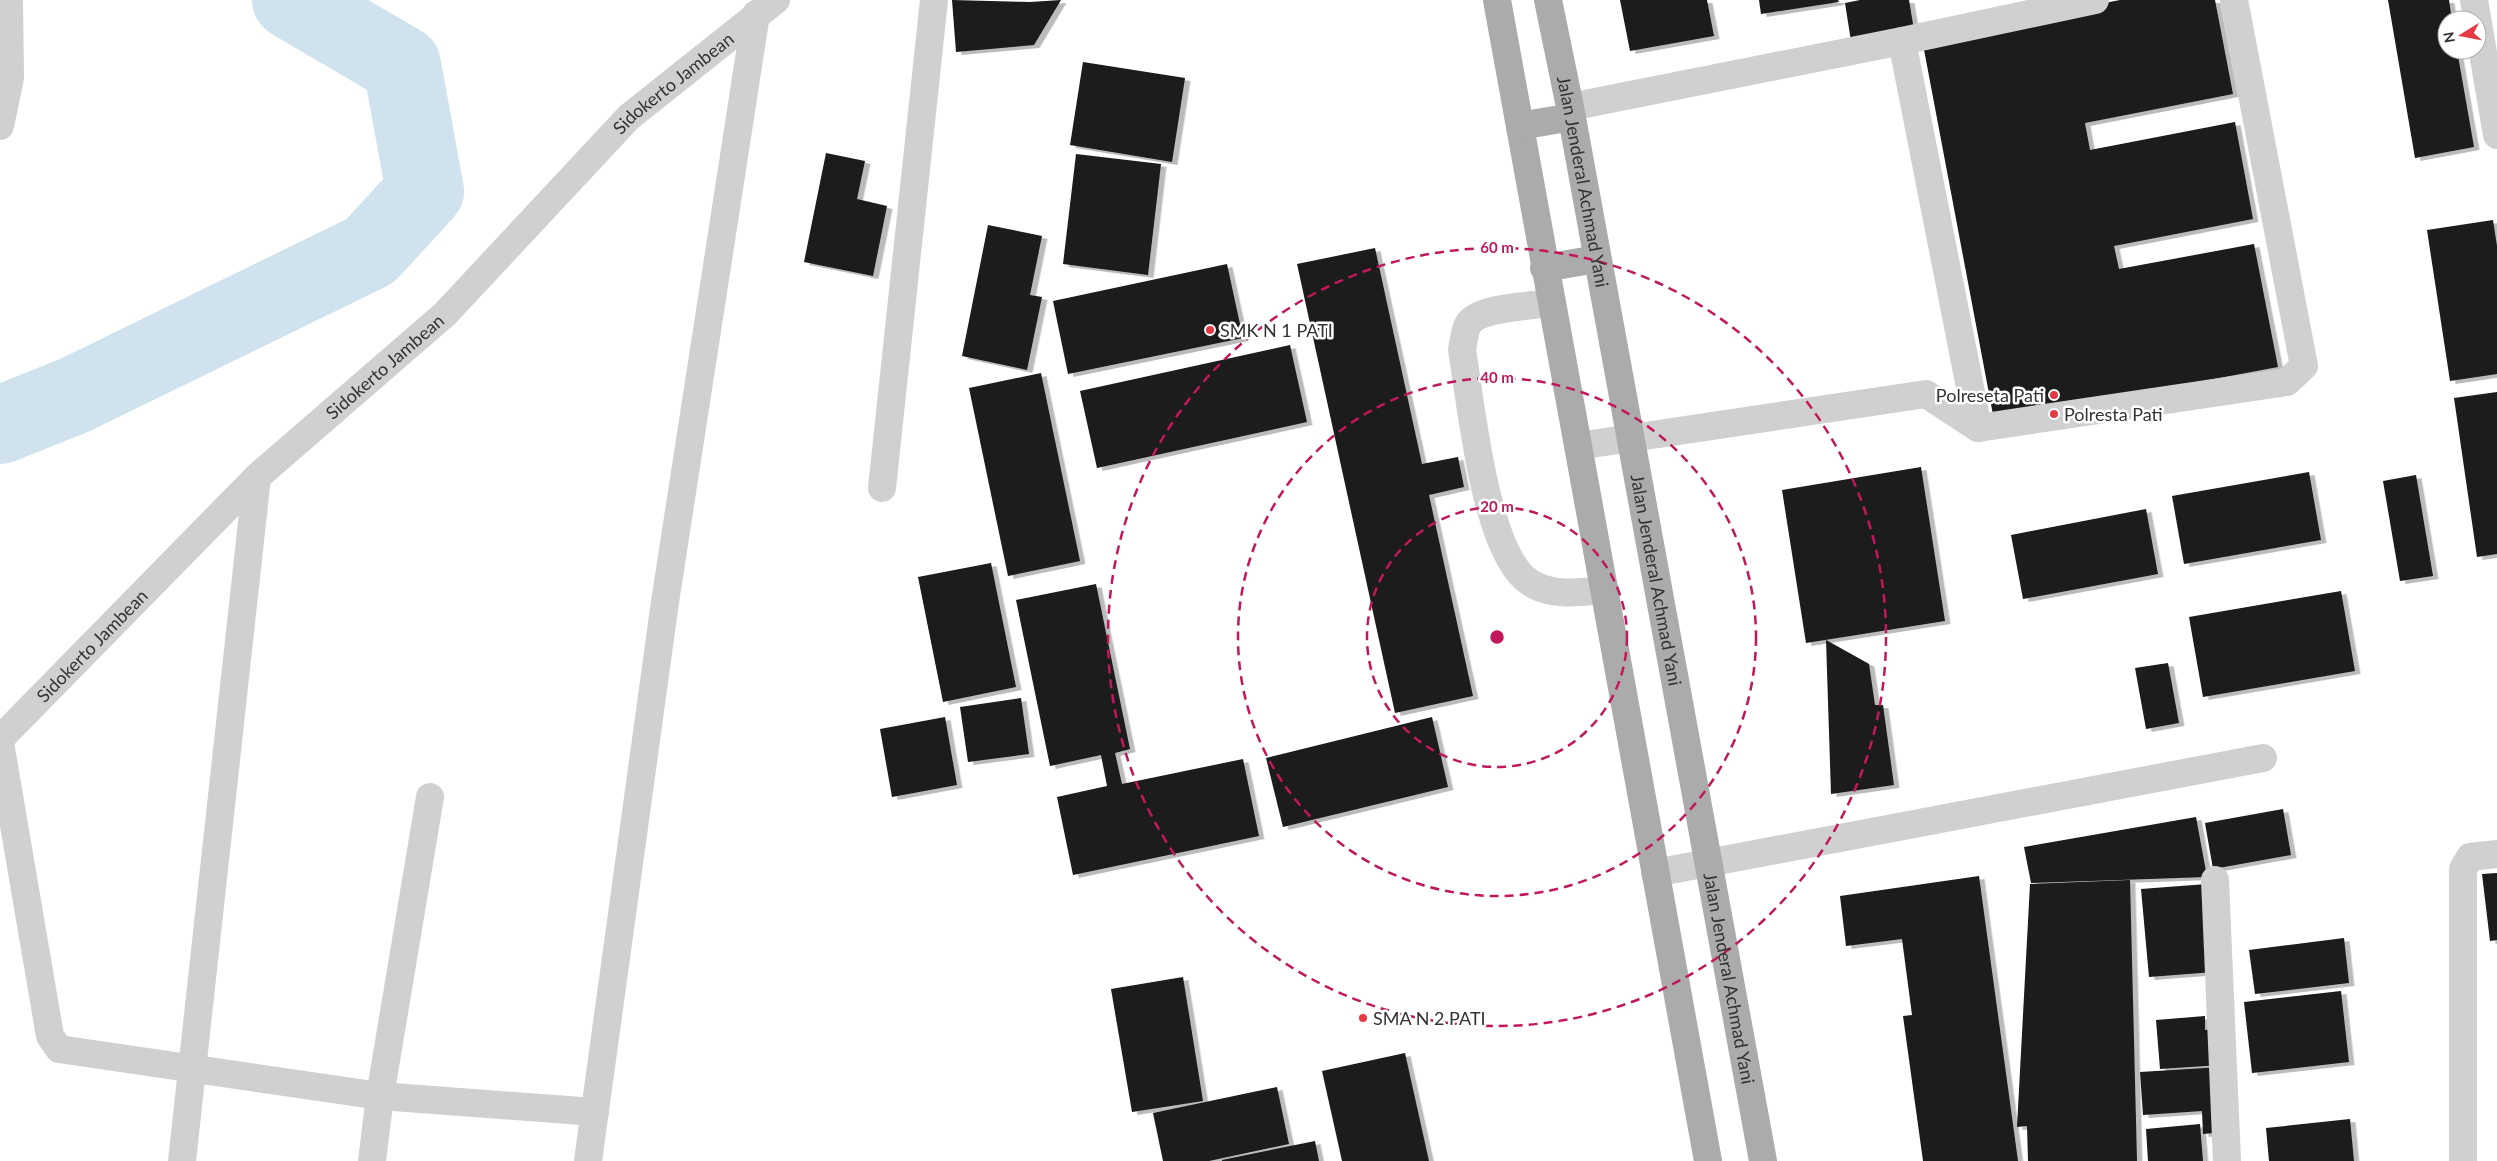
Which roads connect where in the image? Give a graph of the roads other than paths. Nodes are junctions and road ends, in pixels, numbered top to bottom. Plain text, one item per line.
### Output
1 (9, 0) edge
2 (934, 0) edge
3 (1497, 0) edge
4 (1548, 0) edge
5 (2095, 0) edge
6 (2234, 0) edge
7 (2474, 0) edge
8 (766, 7) edge
9 (1902, 41) junction
10 (1571, 112) junction
11 (0, 126) edge
12 (1520, 126) junction
13 (2497, 135) edge
14 (1597, 259) junction
15 (1544, 268) junction
16 (1552, 303) junction
17 (1978, 428) junction
18 (1630, 438) junction
19 (1578, 446) junction
20 (257, 477) junction
21 (882, 488) dead end
22 (1605, 590) junction
23 (0, 739) edge
24 (0, 743) edge
25 (2263, 758) dead end
26 (430, 797) dead end
27 (2497, 854) edge
28 (1709, 864) junction
29 (1655, 873) junction
30 (2215, 880) dead end
31 (193, 1070) junction
32 (380, 1096) junction
33 (595, 1112) junction
34 (182, 1161) edge
35 (372, 1161) edge
36 (588, 1161) edge
37 (1708, 1161) edge
38 (1763, 1161) edge
39 (2227, 1161) edge
40 (2463, 1161) edge

1 - 11 street
2 - 21 street
3 - 12 main road
4 - 10 main road, Jalan Jenderal Achmad Yani
5 - 9 street
6 - 17 street
7 - 13 street
8 - 20 street, Sidokerto Jambean
8 - 33 street
9 - 10 street
9 - 17 street
10 - 12 main road
10 - 14 main road, Jalan Jenderal Achmad Yani
12 - 15 main road
14 - 15 main road
14 - 18 main road, Jalan Jenderal Achmad Yani
15 - 16 main road
16 - 19 main road
16 - 22 street
17 - 18 street
18 - 19 street
18 - 28 main road, Jalan Jenderal Achmad Yani
19 - 22 main road
20 - 23 street, Sidokerto Jambean
20 - 31 street
22 - 29 main road
24 - 31 street
25 - 28 street
26 - 32 street
27 - 40 street
28 - 29 street
28 - 38 main road, Jalan Jenderal Achmad Yani
29 - 37 main road
30 - 39 street
31 - 32 street
31 - 34 street
32 - 33 street
32 - 35 street
33 - 36 street

